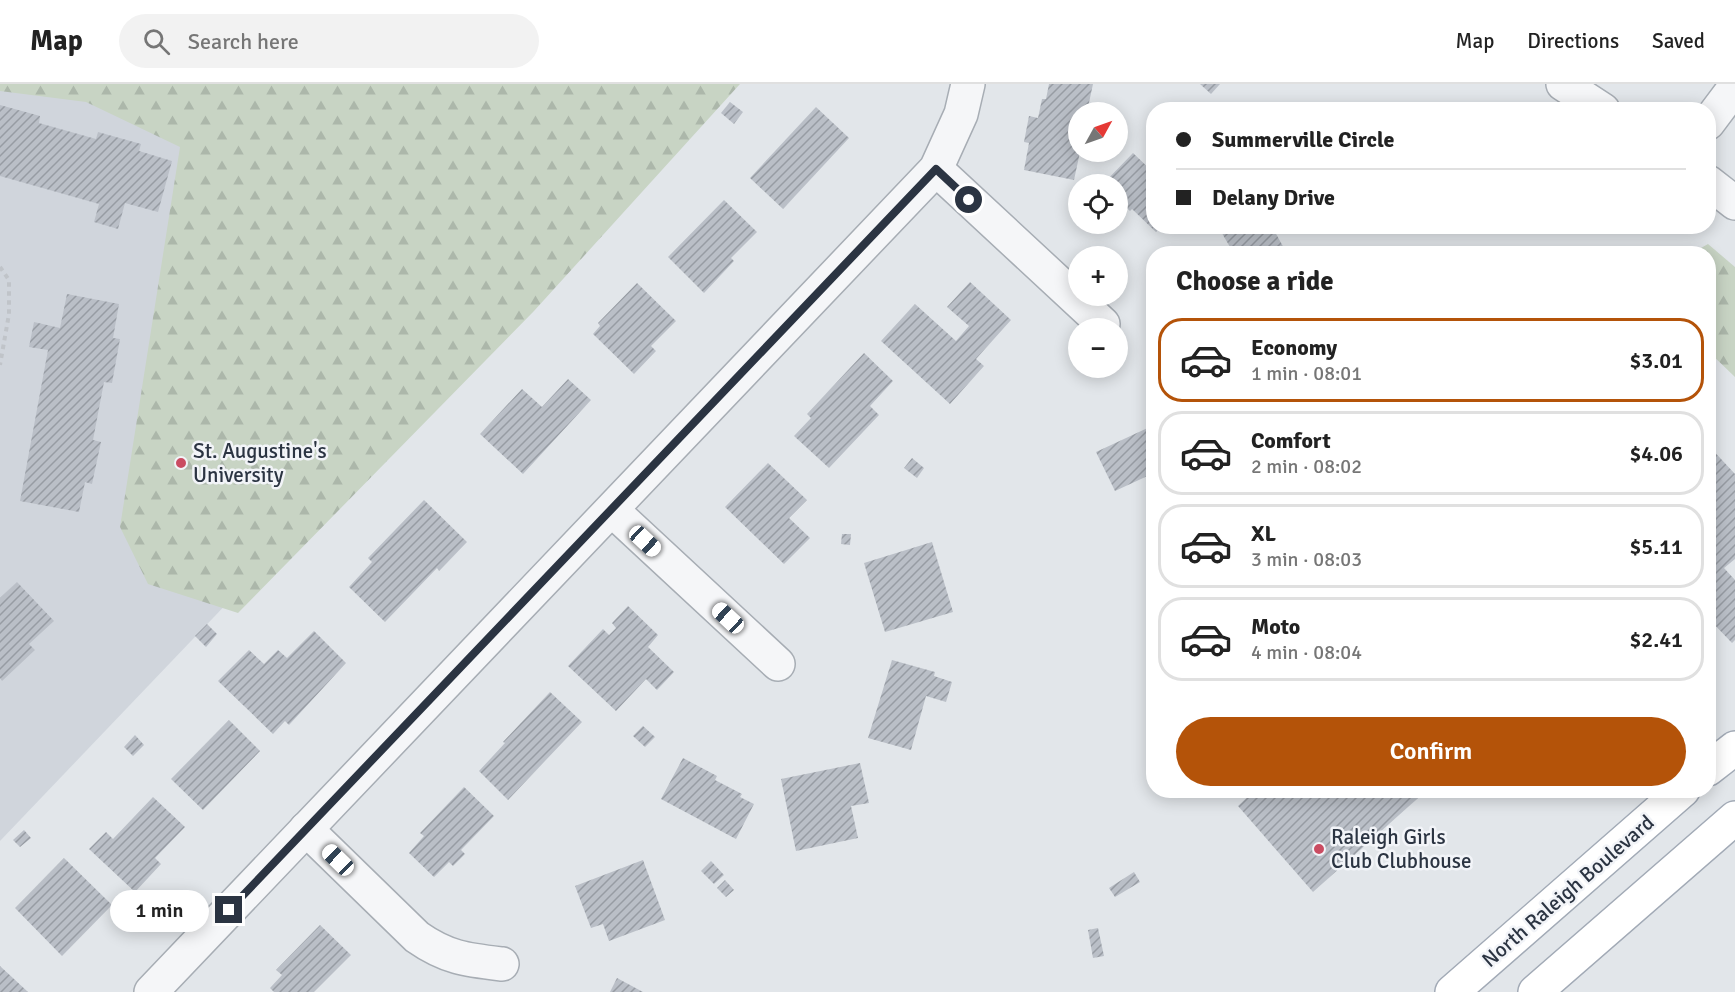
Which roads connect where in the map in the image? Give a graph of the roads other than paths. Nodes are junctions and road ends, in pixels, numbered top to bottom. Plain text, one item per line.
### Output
1 (968, 84) edge
2 (1563, 84) edge
3 (1735, 87) edge
4 (1591, 102) edge
5 (1716, 112) edge
6 (936, 169) junction
7 (1716, 189) edge
8 (1735, 204) edge
9 (1096, 318) edge
10 (612, 510) junction
11 (778, 664) dead end
12 (1735, 748) edge
13 (1716, 763) edge
14 (1674, 798) edge
15 (1735, 818) edge
16 (306, 829) junction
17 (502, 964) dead end
18 (152, 992) edge
19 (1452, 992) edge
20 (1535, 992) edge

1 - 6 street
2 - 4 street
3 - 5 street
6 - 9 street
6 - 10 street
7 - 8 street
10 - 11 street
10 - 16 street
12 - 13 main road
14 - 19 main road, North Raleigh Boulevard
15 - 20 main road
16 - 17 street
16 - 18 street

